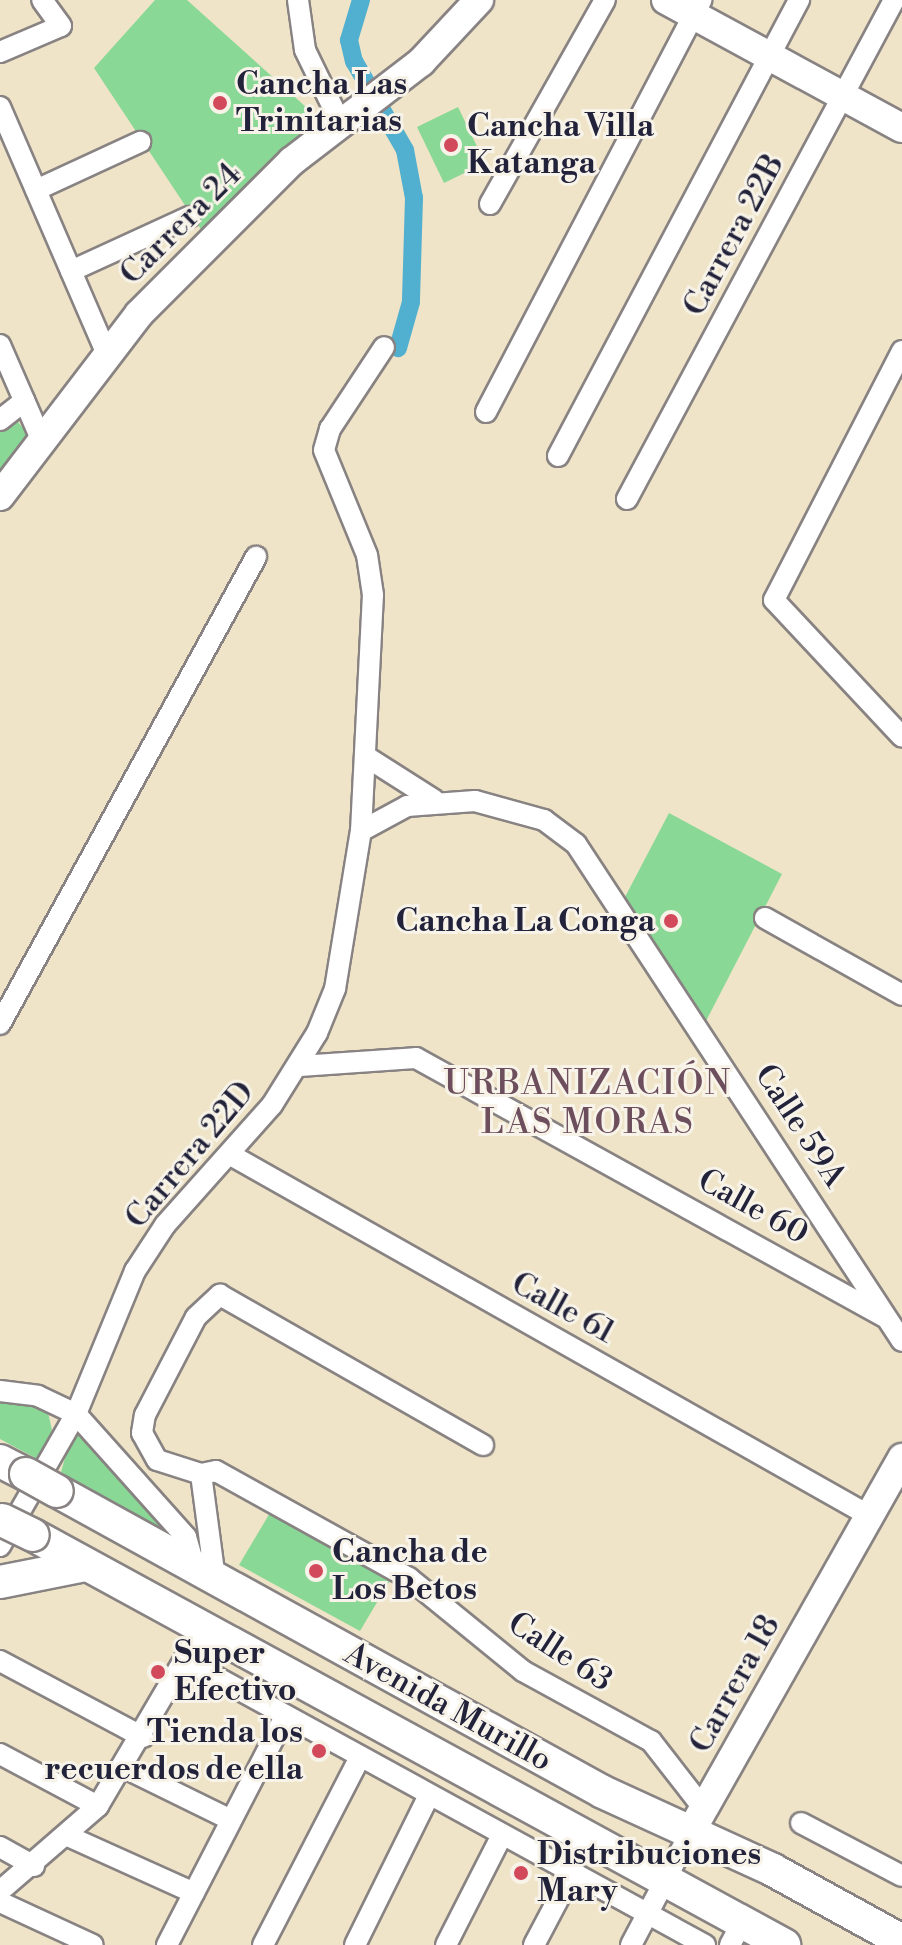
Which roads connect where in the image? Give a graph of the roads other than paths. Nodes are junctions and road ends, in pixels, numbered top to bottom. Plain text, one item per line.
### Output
1 (42, 0) edge
2 (298, 0) edge
3 (479, 0) edge
4 (605, 0) edge
5 (666, 0) edge
6 (799, 0) edge
7 (894, 0) edge
8 (697, 7) edge
9 (0, 52) edge
10 (770, 55) junction
11 (842, 94) junction
12 (0, 107) edge
13 (349, 113) junction
14 (902, 128) edge
15 (140, 142) dead end
16 (36, 190) junction
17 (490, 204) dead end
18 (189, 217) dead end
19 (71, 271) junction
20 (0, 345) edge
21 (384, 347) dead end
22 (105, 350) junction
23 (902, 351) edge
24 (24, 401) junction
25 (486, 412) dead end
26 (0, 420) edge
27 (41, 439) junction
28 (558, 456) dead end
29 (0, 496) edge
30 (627, 499) dead end
31 (256, 557) dead end
32 (902, 706) edge
33 (897, 731) edge
34 (365, 756) junction
35 (434, 800) junction
36 (361, 831) junction
37 (765, 918) dead end
38 (902, 995) edge
39 (0, 1024) edge
40 (299, 1066) junction
41 (229, 1154) junction
42 (886, 1317) junction
43 (902, 1341) edge
44 (0, 1391) edge
45 (76, 1414) junction
46 (483, 1445) dead end
47 (902, 1458) edge
48 (13, 1468) edge
49 (201, 1474) junction
50 (868, 1515) junction
51 (1, 1528) edge
52 (86, 1565) junction
53 (205, 1574) junction
54 (0, 1582) edge
55 (203, 1628) junction
56 (185, 1660) junction
57 (0, 1661) edge
58 (285, 1716) junction
59 (143, 1737) junction
60 (0, 1754) edge
61 (360, 1757) junction
62 (125, 1768) junction
63 (429, 1795) junction
64 (98, 1806) junction
65 (231, 1820) junction
66 (697, 1821) junction
67 (801, 1823) dead end
68 (502, 1835) junction
69 (70, 1837) junction
70 (0, 1847) edge
71 (34, 1866) junction
72 (572, 1873) junction
73 (902, 1876) edge
74 (665, 1881) junction
75 (0, 1891) edge
76 (194, 1893) junction
77 (0, 1902) edge
78 (648, 1914) junction
79 (736, 1934) edge
80 (902, 1941) edge
81 (93, 1945) edge
82 (167, 1945) edge
83 (263, 1945) edge
84 (355, 1945) edge
85 (446, 1945) edge
86 (534, 1945) edge
87 (631, 1945) edge
88 (705, 1945) edge
89 (784, 1945) edge

1 - 9 street
2 - 13 street
3 - 13 street, Carrera 24
4 - 17 street
5 - 8 street
6 - 10 street
7 - 11 street, Carrera 22B
8 - 10 street
8 - 25 street
10 - 11 street
10 - 28 street
11 - 14 street
11 - 30 street, Carrera 22B
12 - 16 street
13 - 22 street, Carrera 24
15 - 16 street
16 - 19 street
18 - 19 street
19 - 22 street
20 - 24 street
21 - 34 street, Carrera 22D
22 - 27 street, Carrera 24
23 - 33 street
24 - 26 street
24 - 27 street
27 - 29 street, Carrera 24
31 - 39 street
32 - 33 street
34 - 35 street
34 - 36 street, Carrera 22D
35 - 36 street, Calle 59A
35 - 42 street, Calle 59A
36 - 40 street, Carrera 22D
37 - 38 street
40 - 41 street, Carrera 22D
40 - 42 street, Calle 60
41 - 45 street, Carrera 22D
41 - 50 street, Calle 61
42 - 43 street, Calle 60
44 - 45 street
45 - 51 street, Carrera 22D
45 - 53 street
46 - 49 street, Calle 63
47 - 50 street, Carrera 18
48 - 53 main road, Avenida Murillo, bridge
49 - 53 street
49 - 66 street, Calle 63
50 - 66 street, Carrera 18
51 - 52 main road, Avenida Murillo, bridge
52 - 54 main road
52 - 55 main road, Avenida Murillo
53 - 66 main road, Avenida Murillo
55 - 56 street
55 - 74 main road, Avenida Murillo
56 - 58 street
56 - 59 street
57 - 59 street
58 - 61 street
58 - 65 street
59 - 62 street
60 - 64 street
61 - 63 street
61 - 83 street
62 - 64 street
62 - 65 street
63 - 68 street
63 - 84 street
64 - 69 street
65 - 76 street
66 - 74 street, Carrera 18
66 - 80 main road, Avenida Murillo
67 - 73 street
68 - 72 street
68 - 85 street
69 - 71 street
69 - 76 street
70 - 71 street
71 - 75 street
72 - 78 street
72 - 86 street
74 - 78 street, Carrera 18
74 - 79 main road, Avenida Murillo
76 - 82 street
77 - 81 street
78 - 87 street, Carrera 18
78 - 88 street
79 - 89 main road, Avenida Murillo

